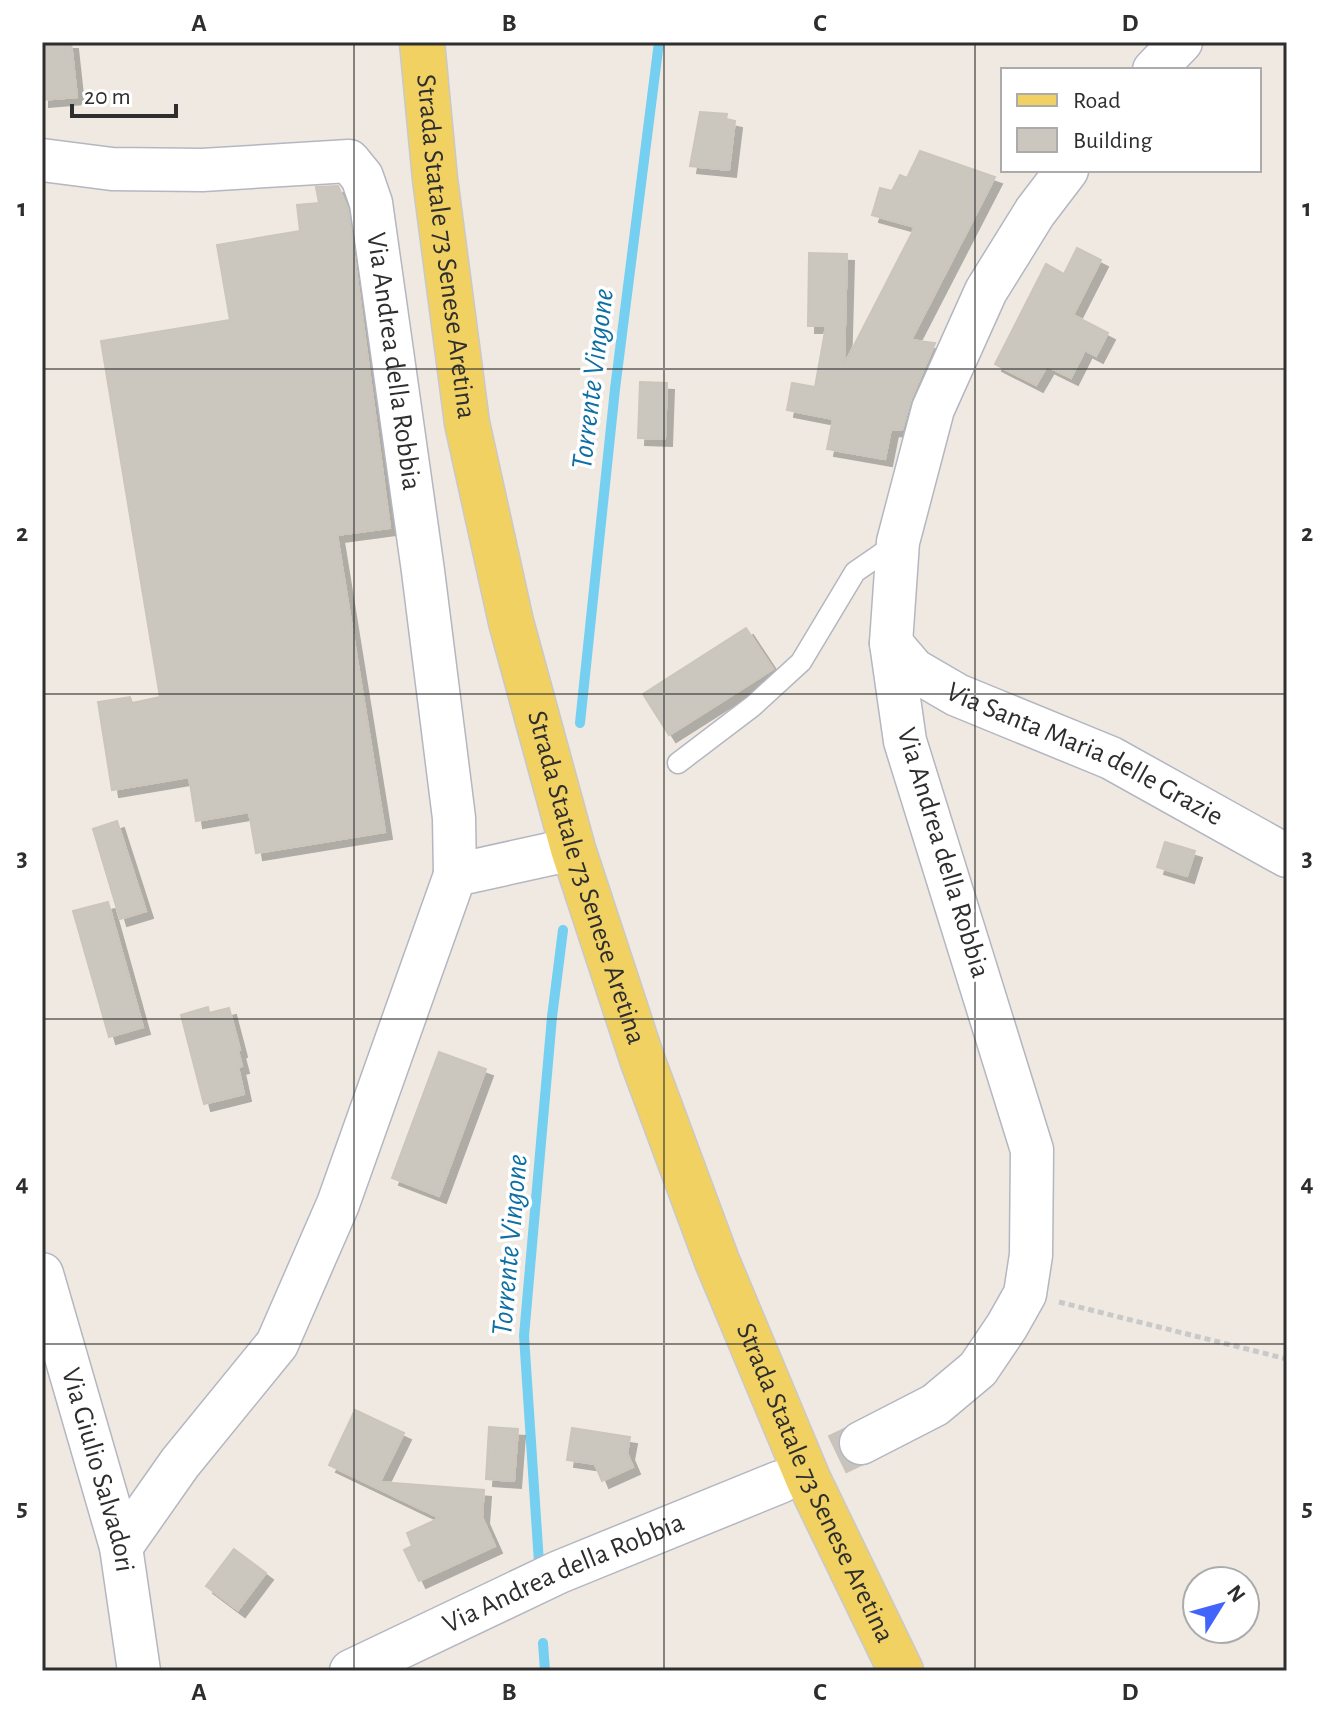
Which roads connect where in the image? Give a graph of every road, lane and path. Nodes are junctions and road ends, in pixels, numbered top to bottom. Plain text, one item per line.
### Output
1 (422, 42) edge
2 (1181, 42) edge
3 (1156, 68) edge
4 (42, 160) edge
5 (1065, 172) edge
6 (898, 542) junction
7 (891, 643) junction
8 (678, 763) dead end
9 (573, 849) junction
10 (1287, 856) edge
11 (455, 875) junction
12 (42, 1274) edge
13 (1025, 1294) junction
14 (1287, 1359) edge
15 (861, 1443) tunnel mouth
16 (780, 1482) tunnel mouth
17 (121, 1547) junction
18 (139, 1671) edge
19 (351, 1671) edge
20 (901, 1671) edge

1 - 9 main road, Strada Statale 73 Senese Aretina
2 - 3 street
4 - 11 street, Via Andrea della Robbia
5 - 6 street, Via Andrea della Robbia
6 - 7 street, Via Andrea della Robbia
6 - 8 lane
7 - 10 street, Via Santa Maria delle Grazie
7 - 13 street, Via Andrea della Robbia
9 - 11 street
9 - 20 main road, Strada Statale 73 Senese Aretina
11 - 17 street
12 - 17 street, Via Giulio Salvadori
13 - 14 path
13 - 15 street, Via Andrea della Robbia
16 - 19 street, Via Andrea della Robbia
17 - 18 street, Via Giulio Salvadori

